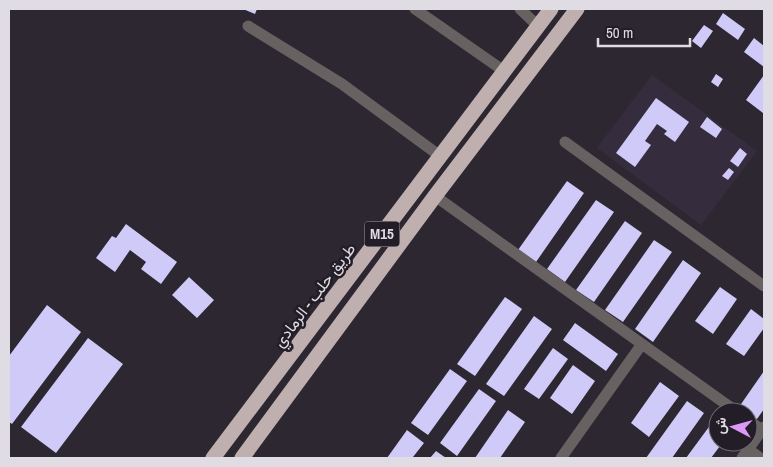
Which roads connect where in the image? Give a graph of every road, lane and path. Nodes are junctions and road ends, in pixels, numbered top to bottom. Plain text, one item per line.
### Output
1 (415, 9) edge
2 (520, 9) edge
3 (551, 9) edge
4 (577, 9) edge
5 (248, 26) dead end
6 (538, 26) junction
7 (504, 71) junction
8 (565, 142) dead end
9 (440, 156) junction
10 (435, 196) junction
11 (764, 286) edge
12 (642, 344) junction
13 (723, 402) edge
14 (763, 429) edge
15 (745, 454) edge
16 (213, 458) edge
17 (242, 458) edge
18 (561, 458) edge
19 (760, 458) edge

1 - 7 street
2 - 6 street
3 - 6 highway, طريق حلب - الرمادي / M15
4 - 10 highway, M15
5 - 9 street
6 - 7 highway, طريق حلب - الرمادي / M15
7 - 9 highway, طريق حلب - الرمادي / M15
8 - 11 street
9 - 16 highway, طريق حلب - الرمادي / M15
10 - 12 street
10 - 17 highway, M15
12 - 13 street
12 - 18 street
14 - 15 street
15 - 19 street

